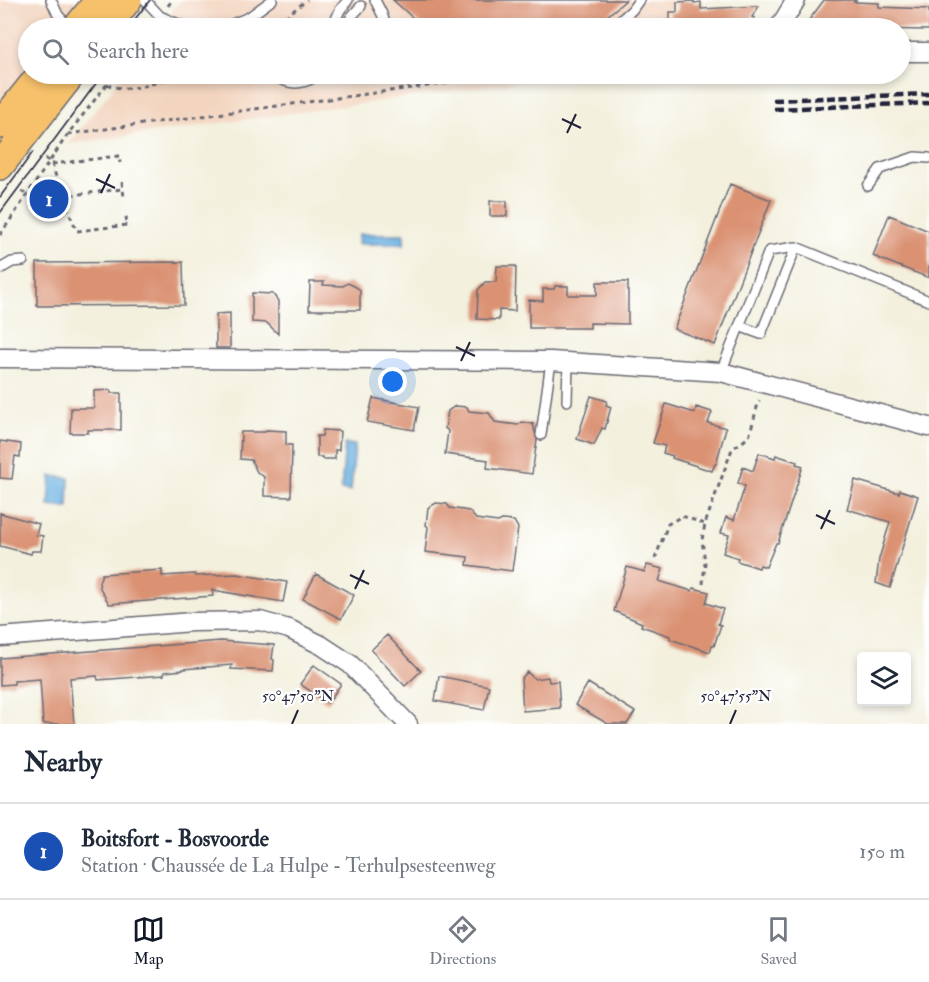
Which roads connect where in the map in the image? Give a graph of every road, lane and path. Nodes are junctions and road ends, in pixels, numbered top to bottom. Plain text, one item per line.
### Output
1 (51, 0) edge
2 (99, 0) edge
3 (128, 0) edge
4 (145, 0) edge
5 (272, 0) edge
6 (307, 0) edge
7 (348, 0) edge
8 (375, 0) edge
9 (639, 0) edge
10 (796, 0) edge
11 (361, 6) dead end
12 (61, 18) edge
13 (84, 18) edge
14 (114, 18) edge
15 (164, 18) edge
16 (250, 18) edge
17 (284, 18) edge
18 (336, 18) edge
19 (351, 18) edge
20 (383, 18) edge
21 (623, 18) edge
22 (785, 18) edge
23 (911, 52) edge
24 (929, 52) edge
25 (33, 84) edge
26 (64, 84) edge
27 (107, 84) joint
28 (148, 84) edge
29 (443, 84) edge
30 (0, 125) edge
31 (68, 134) junction
32 (45, 158) dead end
33 (929, 158) edge
34 (51, 163) junction
35 (120, 163) dead end
36 (0, 166) edge
37 (122, 182) dead end
38 (868, 186) dead end
39 (123, 189) junction
40 (21, 191) dead end
41 (27, 195) junction
42 (62, 196) junction
43 (124, 197) dead end
44 (126, 216) dead end
45 (0, 235) edge
46 (796, 248) junction
47 (23, 261) dead end
48 (0, 269) edge
49 (929, 301) edge
50 (740, 326) junction
51 (0, 358) edge
52 (560, 362) junction
53 (721, 372) junction
54 (761, 393) dead end
55 (567, 401) dead end
56 (929, 427) edge
57 (541, 435) dead end
58 (705, 524) junction
59 (655, 559) dead end
60 (703, 584) dead end
61 (0, 637) edge
62 (408, 724) edge

1 - 12 lane
2 - 13 main road
3 - 14 main road
4 - 15 lane
5 - 16 lane
6 - 17 path
7 - 18 lane
8 - 20 lane
9 - 21 lane
10 - 22 street
11 - 19 lane
23 - 24 street
25 - 30 main road
26 - 36 main road
27 - 28 path
27 - 31 path
29 - 31 path
31 - 34 path
32 - 34 path
33 - 38 lane
34 - 35 path
34 - 41 path
34 - 42 path
37 - 39 path
39 - 42 path
39 - 43 path
40 - 41 path
41 - 45 path
42 - 44 path
46 - 49 lane
46 - 50 lane
46 - 50 lane
47 - 48 lane
50 - 53 lane
51 - 52 street
52 - 53 street
52 - 55 lane
52 - 57 lane
53 - 56 street
54 - 58 path
58 - 59 path
58 - 60 path
61 - 62 street

